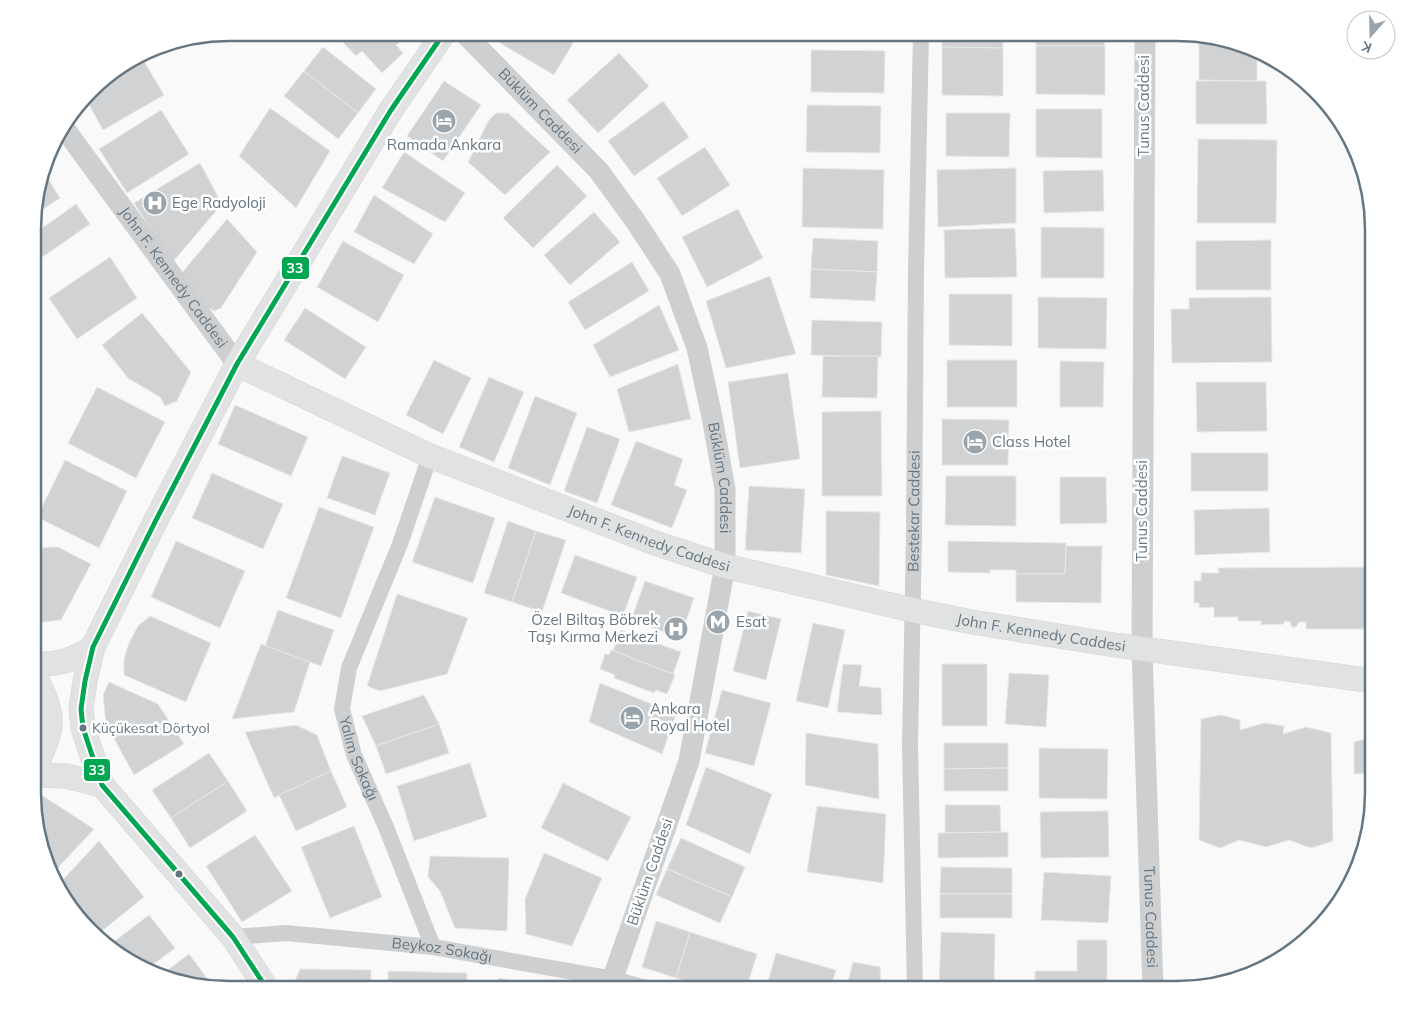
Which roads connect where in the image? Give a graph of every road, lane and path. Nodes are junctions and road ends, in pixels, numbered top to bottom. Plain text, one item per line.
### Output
1 (438, 41) edge
2 (472, 41) edge
3 (921, 41) edge
4 (1145, 41) edge
5 (68, 133) edge
6 (236, 364) junction
7 (430, 456) junction
8 (725, 566) junction
9 (912, 610) junction
10 (93, 647) junction
11 (1142, 649) junction
12 (41, 664) edge
13 (1365, 680) edge
14 (41, 690) edge
15 (41, 754) edge
16 (41, 775) edge
17 (102, 785) junction
18 (232, 937) junction
19 (433, 947) junction
20 (262, 981) edge
21 (597, 981) edge
22 (612, 981) edge
23 (915, 981) edge
24 (1153, 981) edge

1 - 6 main road
2 - 8 street, Büklüm Caddesi
3 - 9 street, Bestekar Caddesi
4 - 11 street, Tunus Caddesi
5 - 6 street, John F. Kennedy Caddesi
6 - 7 main road, John F. Kennedy Caddesi
6 - 10 main road
7 - 8 main road, John F. Kennedy Caddesi
7 - 19 street, Yalım Sokağı
8 - 9 main road, John F. Kennedy Caddesi
8 - 22 street, Büklüm Caddesi
9 - 11 main road, John F. Kennedy Caddesi
9 - 23 street, Bestekar Caddesi
10 - 12 main road
10 - 17 main road
11 - 13 main road, John F. Kennedy Caddesi
11 - 24 street, Tunus Caddesi
14 - 15 main road
16 - 17 main road
17 - 18 main road
18 - 19 street, Beykoz Sokağı
18 - 20 main road
19 - 21 street, Beykoz Sokağı

